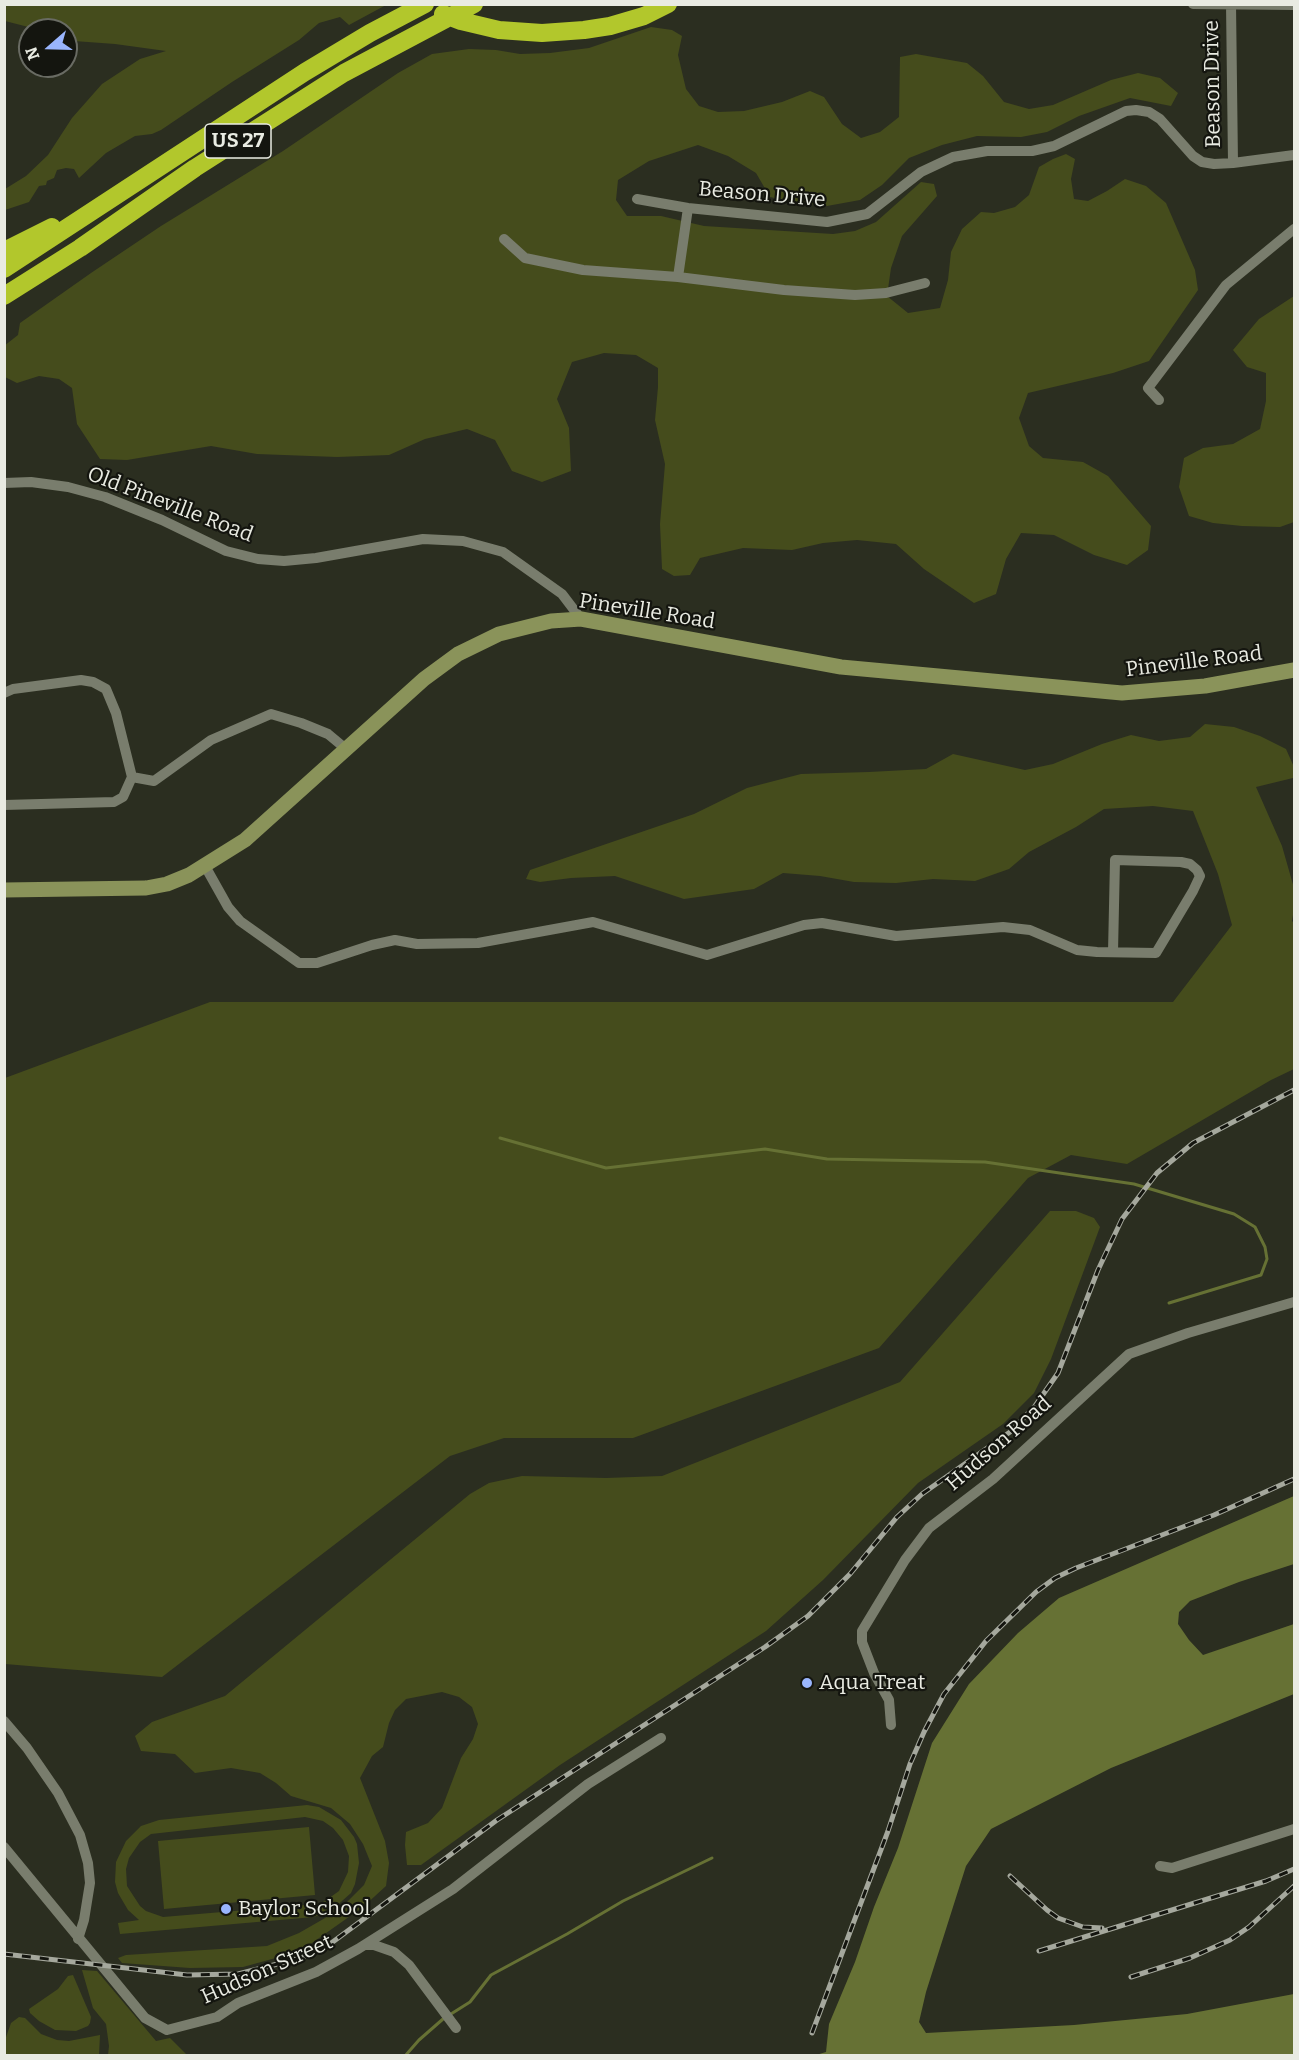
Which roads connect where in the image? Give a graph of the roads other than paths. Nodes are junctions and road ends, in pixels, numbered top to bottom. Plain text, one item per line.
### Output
1 (419, 4) edge
2 (425, 4) edge
3 (474, 4) edge
4 (668, 4) edge
5 (1193, 4) edge
6 (1231, 5) edge
7 (1294, 5) edge
8 (1294, 155) edge
9 (1233, 163) junction
10 (637, 199) dead end
11 (97, 207) junction
12 (688, 208) junction
13 (1294, 229) edge
14 (504, 239) dead end
15 (80, 248) junction
16 (4, 251) edge
17 (4, 270) edge
18 (678, 277) junction
19 (925, 284) dead end
20 (4, 296) edge
21 (4, 309) edge
22 (1159, 400) dead end
23 (4, 483) edge
24 (582, 620) junction
25 (1294, 670) edge
26 (4, 693) edge
27 (346, 750) junction
28 (132, 777) junction
29 (4, 805) edge
30 (205, 866) junction
31 (4, 890) edge
32 (1113, 952) junction
33 (1294, 1302) edge
34 (4, 1721) edge
35 (891, 1725) dead end
36 (661, 1738) dead end
37 (1294, 1829) edge
38 (4, 1847) edge
39 (1160, 1866) dead end
40 (78, 1939) junction
41 (365, 1945) junction
42 (456, 2028) dead end

1 - 4 highway
2 - 11 highway, US 27
3 - 15 highway, US 27
5 - 6 street
6 - 7 street
6 - 9 street, Beason Drive
8 - 9 street, Beason Drive
9 - 12 street, Beason Drive
10 - 12 street, Beason Drive
11 - 16 highway
11 - 17 highway, US 27
12 - 18 street
13 - 22 street
14 - 18 street
15 - 20 highway, US 27
15 - 21 highway
18 - 19 street
23 - 24 street, Old Pineville Road
24 - 25 main road, Pineville Road
24 - 27 main road, Pineville Road
26 - 28 street
27 - 28 street
27 - 30 main road, Pineville Road
28 - 29 street
30 - 31 main road, Pineville Road
30 - 32 street
32 - 32 street
33 - 35 street, Hudson Road
34 - 40 street
36 - 41 street, Hudson Street
37 - 39 street
38 - 40 street, Hudson Street
40 - 41 street, Hudson Street
41 - 42 street

